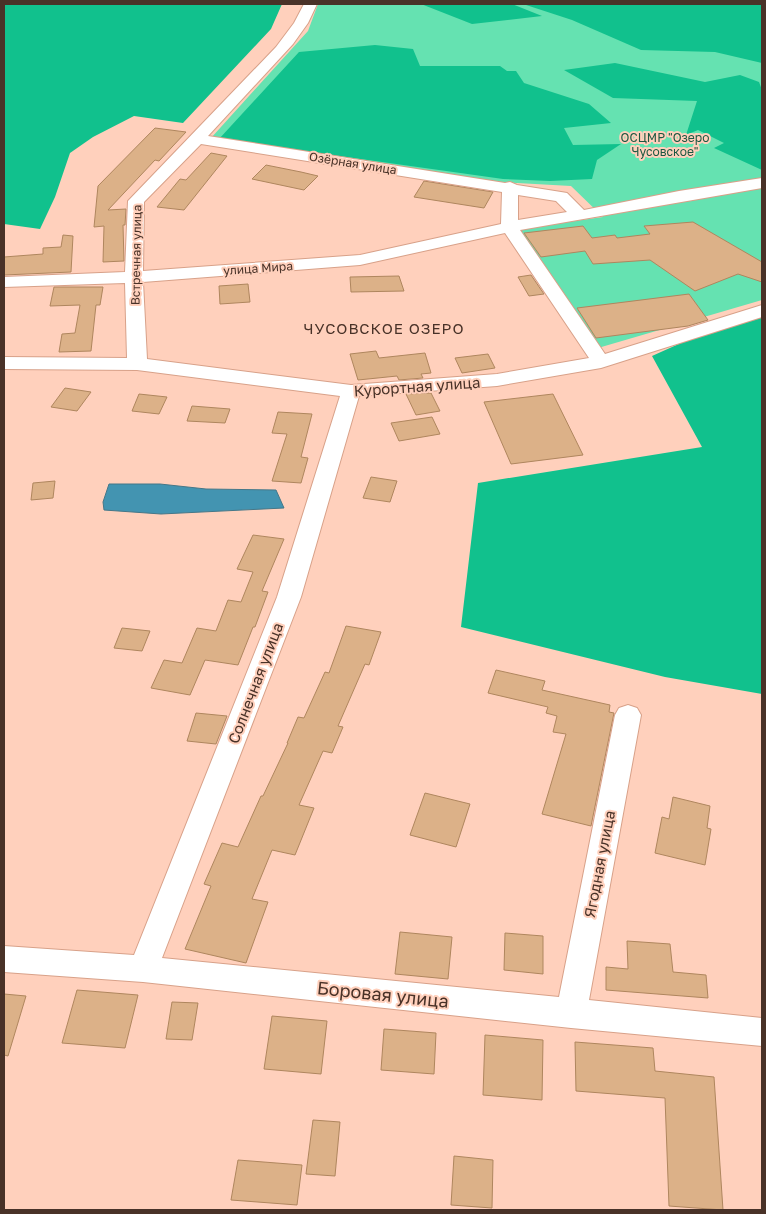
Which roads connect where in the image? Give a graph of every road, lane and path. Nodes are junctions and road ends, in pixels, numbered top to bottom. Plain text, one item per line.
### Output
1 (310, 4) edge
2 (197, 139) junction
3 (762, 183) edge
4 (510, 187) junction
5 (580, 216) junction
6 (509, 226) junction
7 (134, 277) junction
8 (4, 282) edge
9 (762, 311) edge
10 (601, 362) junction
11 (4, 363) edge
12 (136, 364) junction
13 (350, 391) junction
14 (628, 715) dead end
15 (4, 959) edge
16 (143, 969) junction
17 (571, 1014) junction
18 (762, 1032) edge

1 - 2 street, Встречная улица
2 - 4 street, Озёрная улица
2 - 7 street, Встречная улица
3 - 5 street, улица Мира
4 - 5 street, Озёрная улица
4 - 6 street
5 - 6 street, улица Мира
6 - 7 street, улица Мира
6 - 10 street
7 - 8 street, улица Мира
7 - 12 street, Встречная улица
9 - 10 street, Курортная улица
10 - 13 street, Курортная улица
11 - 12 street, Курортная улица
12 - 13 street, Курортная улица
13 - 16 street, Солнечная улица
14 - 17 street, Ягодная улица
15 - 16 street, Боровая улица
16 - 17 street, Боровая улица
17 - 18 street, Боровая улица

